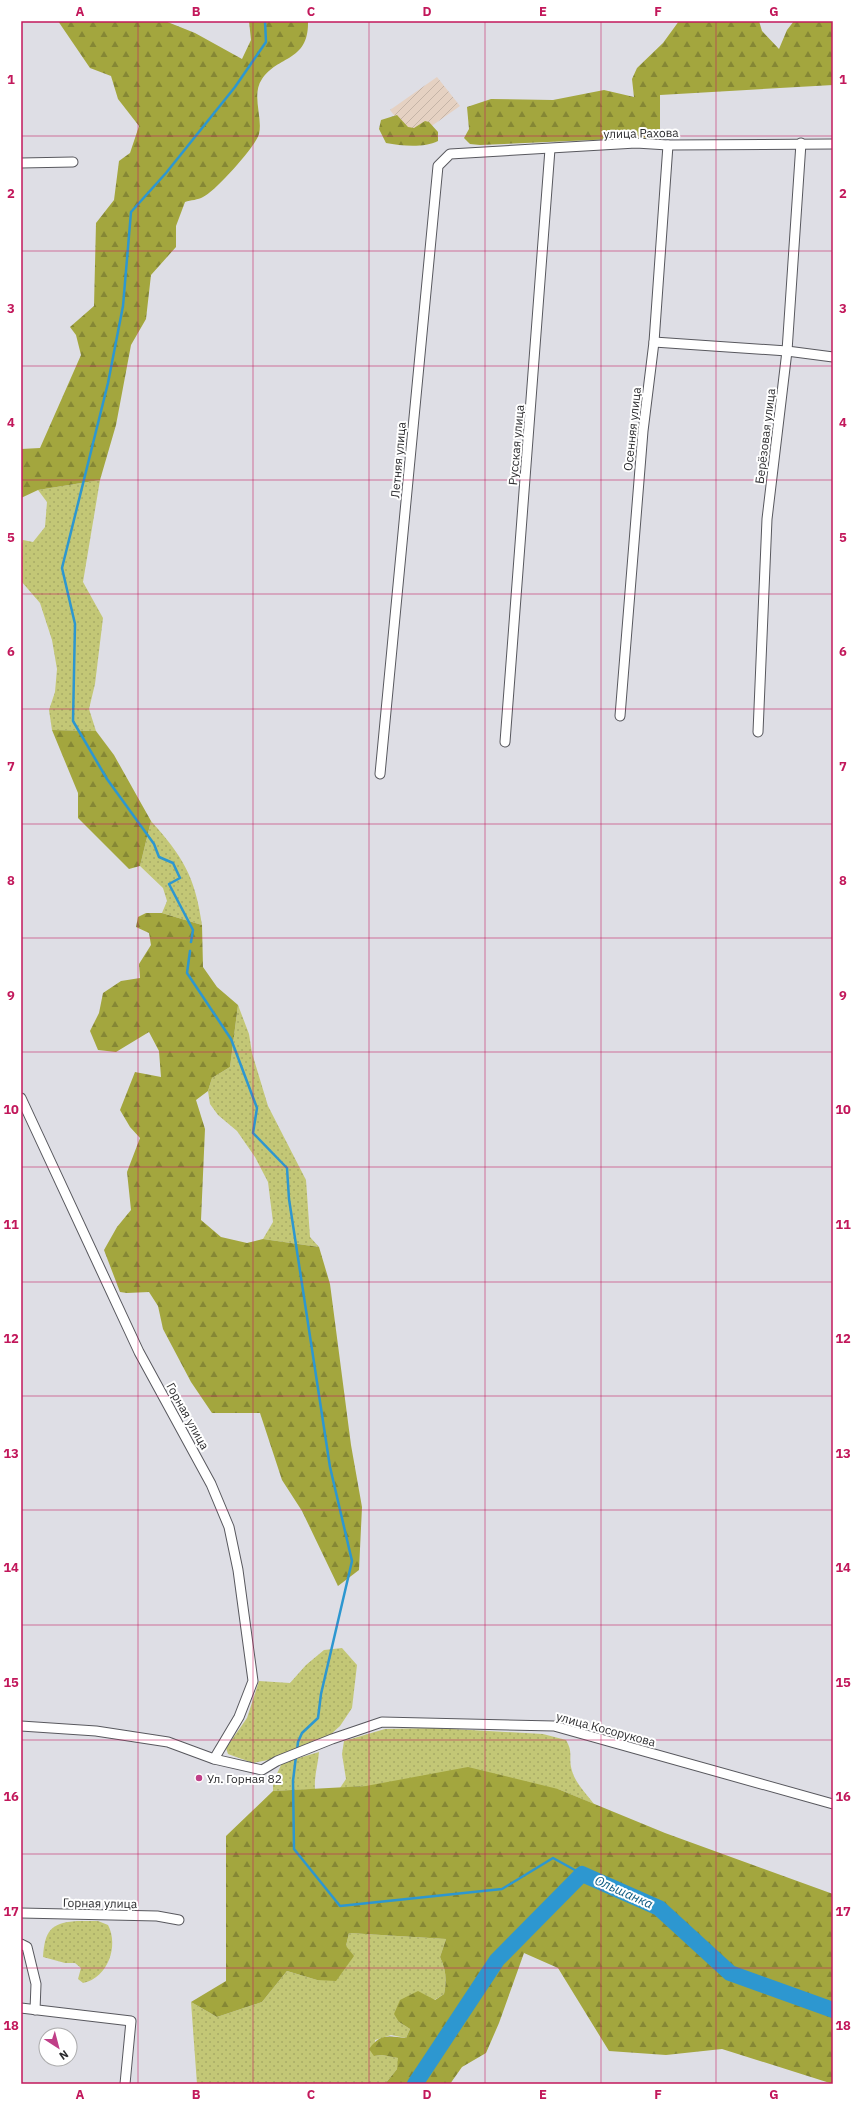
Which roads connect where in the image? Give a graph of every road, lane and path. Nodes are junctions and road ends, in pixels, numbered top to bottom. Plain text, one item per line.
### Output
1 (801, 143) junction
2 (833, 144) edge
3 (668, 145) junction
4 (550, 149) junction
5 (450, 154) joint
6 (73, 162) dead end
7 (21, 163) edge
8 (654, 342) junction
9 (787, 351) junction
10 (833, 357) edge
11 (620, 716) dead end
12 (758, 732) dead end
13 (505, 742) dead end
14 (380, 774) dead end
15 (21, 1098) edge
16 (21, 1726) edge
17 (214, 1759) junction
18 (833, 1804) edge
19 (21, 1913) edge
20 (179, 1920) dead end
21 (21, 1944) edge
22 (21, 2008) edge
23 (35, 2010) junction
24 (125, 2084) edge

1 - 2 street, улица Рахова
1 - 3 street, улица Рахова
1 - 9 street, Берёзовая улица
3 - 4 street, улица Рахова
3 - 8 street, Осенняя улица
4 - 5 street, улица Рахова
4 - 13 street, Русская улица
5 - 14 street, Летняя улица
6 - 7 street
8 - 9 street
8 - 11 street, Осенняя улица
9 - 10 street
9 - 12 street, Берёзовая улица
15 - 17 street, Горная улица
16 - 17 street, улица Косорукова
17 - 18 street, улица Косорукова
19 - 20 street, Горная улица
21 - 23 street
22 - 23 street
23 - 24 street

